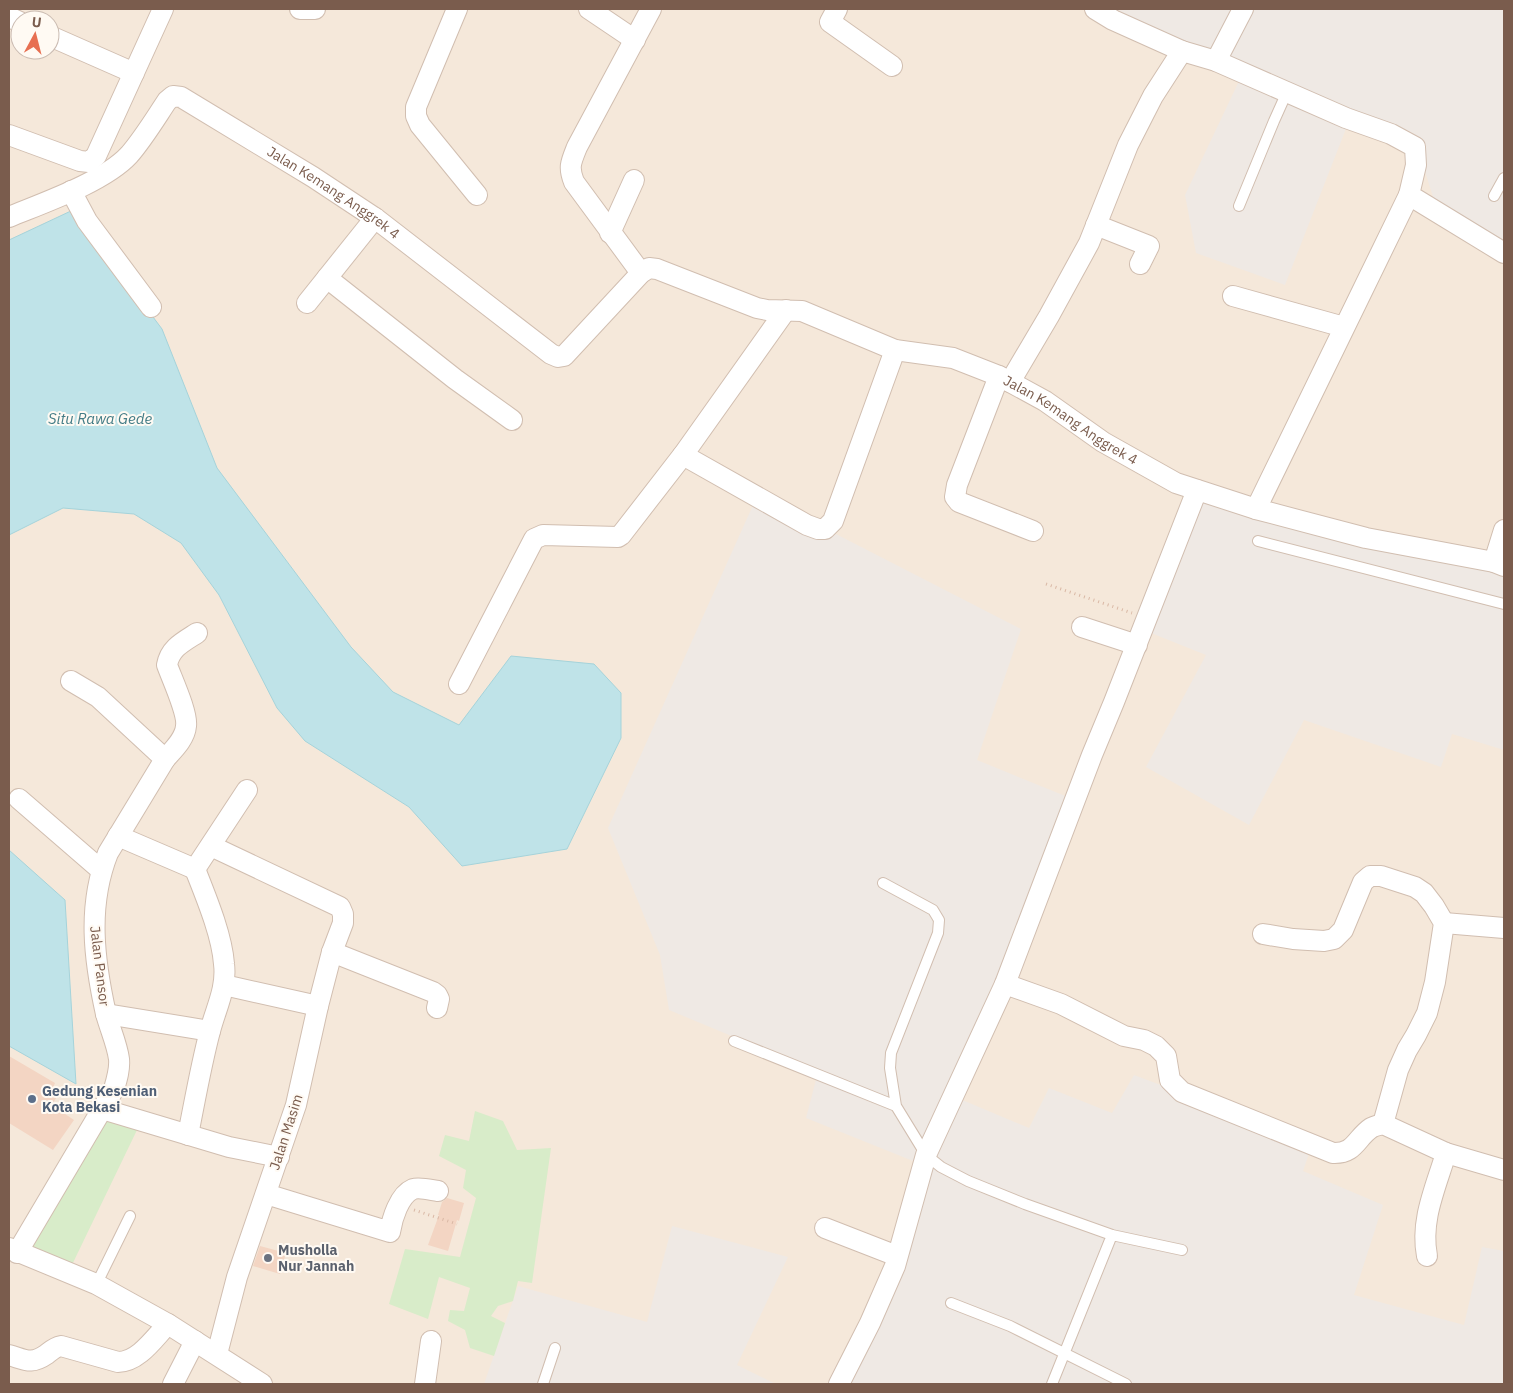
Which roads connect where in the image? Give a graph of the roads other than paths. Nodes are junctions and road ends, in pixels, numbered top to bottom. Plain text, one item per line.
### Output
1 (163, 9) edge
2 (300, 9) edge
3 (315, 9) edge
4 (457, 9) edge
5 (589, 9) edge
6 (651, 9) edge
7 (837, 9) edge
8 (1096, 9) edge
9 (1243, 9) edge
10 (60, 40) edge
11 (635, 40) junction
12 (1182, 51) junction
13 (1216, 62) junction
14 (892, 66) dead end
15 (134, 73) junction
16 (1287, 92) junction
17 (9, 135) edge
18 (1504, 178) edge
19 (634, 180) dead end
20 (71, 191) junction
21 (477, 195) dead end
22 (1409, 195) junction
23 (1494, 196) dead end
24 (1239, 206) dead end
25 (9, 217) edge
26 (375, 218) junction
27 (1096, 224) junction
28 (610, 233) junction
29 (1504, 253) edge
30 (1140, 264) dead end
31 (641, 273) junction
32 (327, 278) junction
33 (1233, 296) dead end
34 (307, 303) dead end
35 (151, 307) dead end
36 (786, 310) junction
37 (1344, 327) junction
38 (895, 350) junction
39 (1004, 379) junction
40 (512, 420) dead end
41 (683, 455) junction
42 (1198, 490) junction
43 (1256, 509) junction
44 (1504, 530) edge
45 (1033, 531) dead end
46 (1258, 541) dead end
47 (1499, 564) edge
48 (1504, 604) edge
49 (1082, 627) dead end
50 (197, 634) dead end
51 (1136, 645) junction
52 (71, 681) dead end
53 (459, 684) dead end
54 (165, 759) junction
55 (247, 790) dead end
56 (20, 800) dead end
57 (118, 836) junction
58 (211, 846) junction
59 (195, 869) junction
60 (101, 870) junction
61 (883, 883) dead end
62 (1444, 923) junction
63 (1504, 928) edge
64 (1263, 934) dead end
65 (332, 952) junction
66 (1005, 984) junction
67 (224, 986) junction
68 (318, 1006) junction
69 (437, 1008) dead end
70 (106, 1014) junction
71 (210, 1030) junction
72 (734, 1041) dead end
73 (896, 1106) junction
74 (102, 1109) junction
75 (1383, 1124) junction
76 (188, 1135) junction
77 (1446, 1153) junction
78 (926, 1155) junction
79 (279, 1156) junction
80 (1504, 1170) edge
81 (438, 1191) dead end
82 (266, 1194) junction
83 (130, 1216) dead end
84 (825, 1228) dead end
85 (1112, 1235) junction
86 (1182, 1250) dead end
87 (13, 1251) edge
88 (897, 1256) junction
89 (1427, 1256) dead end
90 (97, 1282) junction
91 (951, 1303) dead end
92 (168, 1324) junction
93 (195, 1341) junction
94 (431, 1341) dead end
95 (555, 1348) dead end
96 (1064, 1353) junction
97 (9, 1354) edge
98 (217, 1354) junction
99 (173, 1384) edge
100 (262, 1384) edge
101 (425, 1384) edge
102 (543, 1384) edge
103 (839, 1384) edge
104 (1052, 1384) edge
105 (1126, 1384) edge

1 - 15 street
2 - 3 street
4 - 21 street
5 - 11 street
6 - 11 street
7 - 14 street
8 - 12 street
9 - 13 street
10 - 15 street
11 - 28 street
12 - 13 street
12 - 27 street
13 - 16 street
15 - 17 street
16 - 22 street
16 - 24 lane
18 - 23 lane
19 - 28 street
20 - 25 street, Jalan Kemang Anggrek 4
20 - 26 street, Jalan Kemang Anggrek 4
20 - 35 street
22 - 29 street
22 - 37 street
26 - 31 street, Jalan Kemang Anggrek 4
26 - 32 street
27 - 30 street
27 - 39 street
28 - 31 street
31 - 36 street, Jalan Kemang Anggrek 4
32 - 34 street
32 - 40 street
33 - 37 street
36 - 38 street, Jalan Kemang Anggrek 4
36 - 41 street
37 - 43 street
38 - 39 street, Jalan Kemang Anggrek 4
38 - 41 street
39 - 42 street, Jalan Kemang Anggrek 4
39 - 45 street
41 - 53 street
42 - 43 street, Jalan Kemang Anggrek 4
42 - 51 street
43 - 47 street, Jalan Kemang Anggrek 4
44 - 47 street
46 - 48 lane
49 - 51 street
50 - 54 street, Jalan Pansor
51 - 66 street
52 - 54 street
54 - 57 street, Jalan Pansor
55 - 58 street
56 - 60 street
57 - 59 street
57 - 60 street, Jalan Pansor
58 - 59 street
58 - 65 street, Jalan Masim
59 - 67 street
60 - 70 street, Jalan Pansor
61 - 73 lane
62 - 63 street
62 - 64 street
62 - 75 street
65 - 68 street, Jalan Masim
65 - 69 street
66 - 75 street
66 - 78 street
67 - 68 street
67 - 71 street
68 - 79 street, Jalan Masim
70 - 71 street
70 - 74 street, Jalan Pansor
71 - 76 street
72 - 73 lane
73 - 78 lane
74 - 76 street
74 - 87 street, Jalan Pansor
75 - 77 street
76 - 79 street
77 - 80 street
77 - 89 street
78 - 85 lane
78 - 88 street
79 - 82 street, Jalan Masim
81 - 82 street
82 - 98 street, Jalan Masim
83 - 90 lane
84 - 88 street
85 - 86 lane
85 - 96 lane
87 - 90 street, Jalan Pansor
88 - 103 street
90 - 92 street, Jalan Pansor
91 - 96 lane
92 - 93 street, Jalan Pansor
92 - 97 street
93 - 98 street, Jalan Pansor
93 - 99 street
94 - 101 street
95 - 102 lane
96 - 104 lane
96 - 105 lane
98 - 100 street, Jalan Pansor

